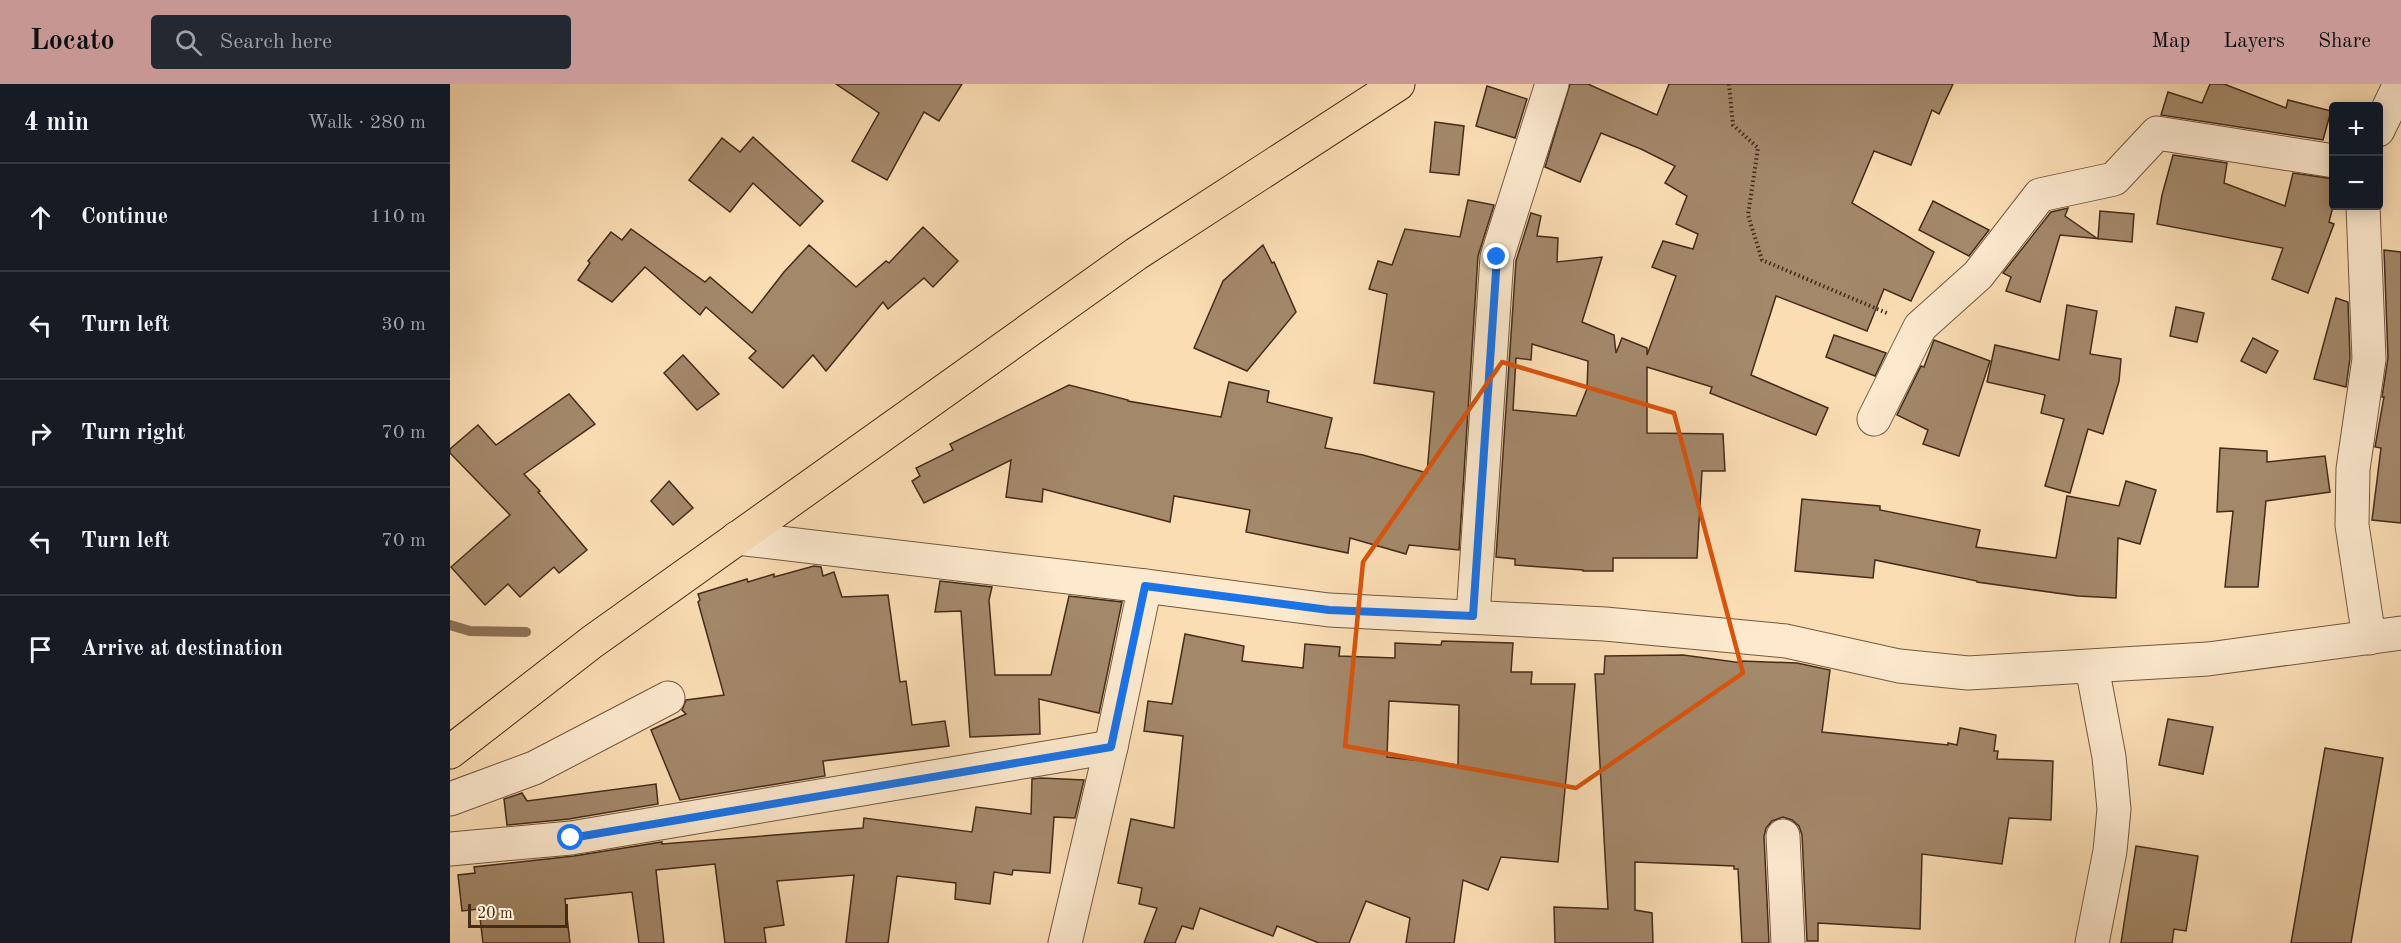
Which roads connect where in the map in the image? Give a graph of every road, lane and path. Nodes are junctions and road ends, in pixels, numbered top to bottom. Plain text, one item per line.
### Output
1 (1398, 84) edge
2 (1552, 84) edge
3 (1729, 84) edge
4 (2400, 84) edge
5 (2383, 121) edge
6 (2329, 159) edge
7 (2363, 210) edge
8 (1920, 327) junction
9 (1874, 419) dead end
10 (736, 538) junction
11 (1145, 586) junction
12 (1473, 616) junction
13 (2401, 633) edge
14 (2369, 638) junction
15 (2092, 667) junction
16 (668, 698) dead end
17 (1111, 747) junction
18 (450, 752) edge
19 (450, 800) edge
20 (1784, 836) dead end
21 (450, 849) edge
22 (1065, 943) edge
23 (1788, 943) edge
24 (2092, 943) edge

1 - 10 main road
2 - 12 street
3 - 8 path
4 - 5 street
6 - 8 street
7 - 14 street
8 - 9 street
10 - 11 street
10 - 18 main road
11 - 12 street
11 - 17 street
12 - 15 street
13 - 14 street
14 - 15 street
15 - 24 street
16 - 19 street
17 - 21 street
17 - 22 street
20 - 23 street

